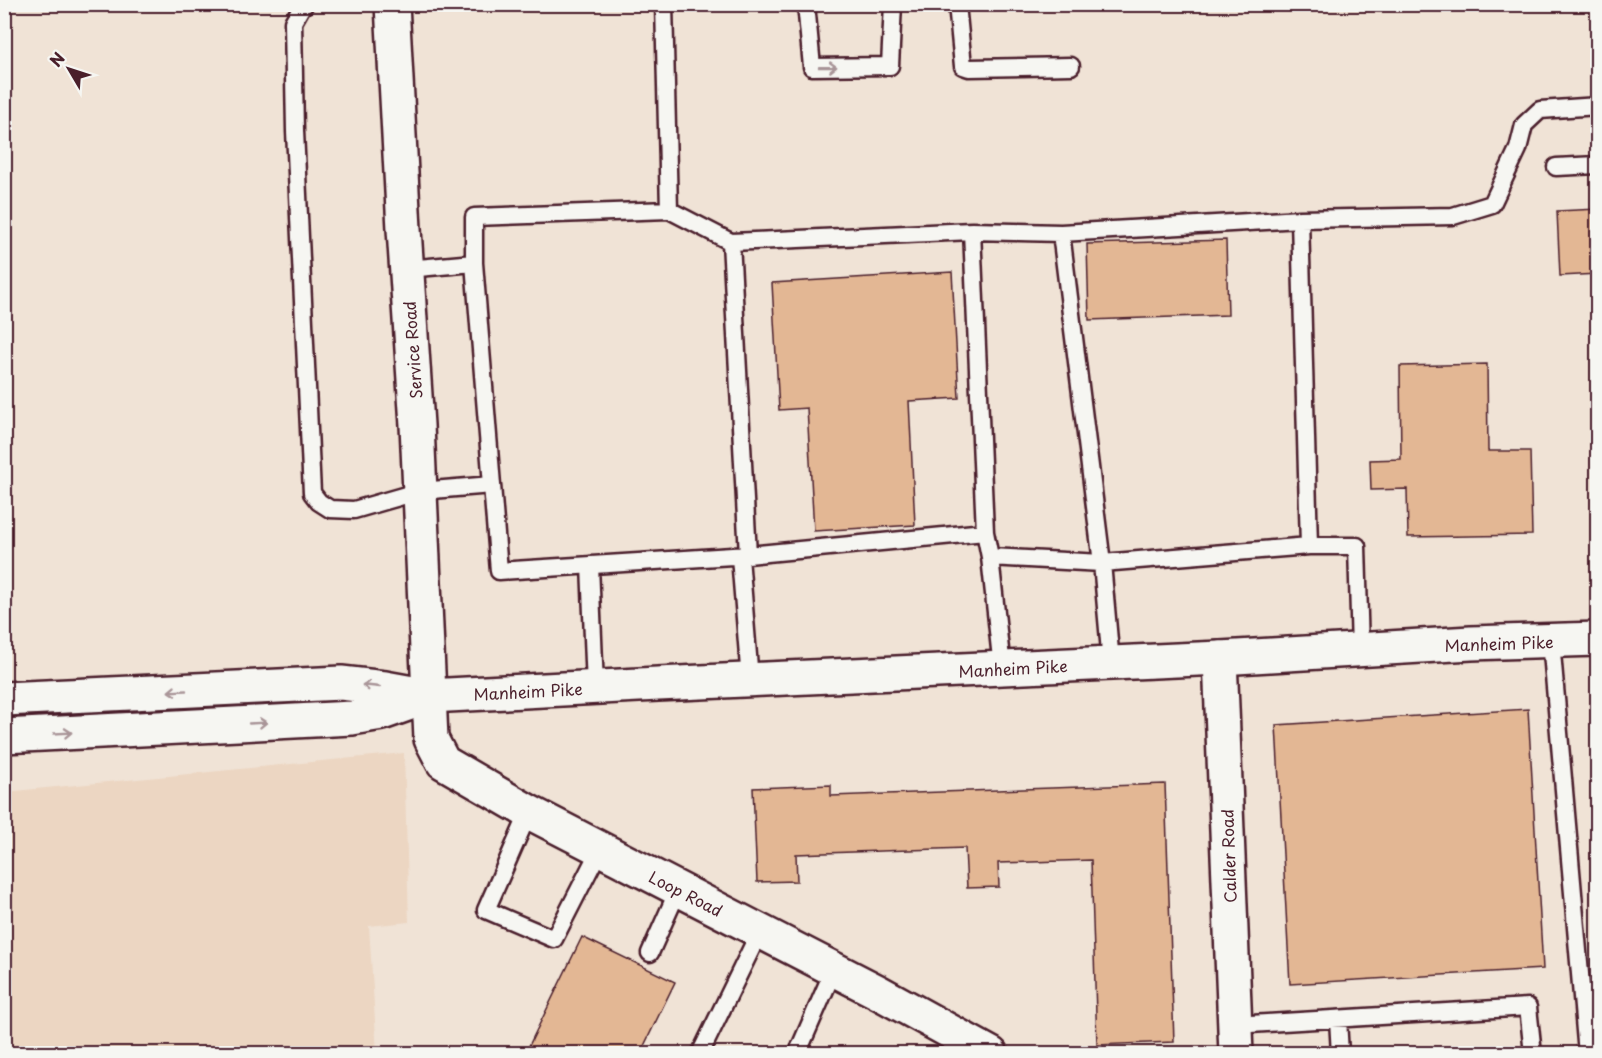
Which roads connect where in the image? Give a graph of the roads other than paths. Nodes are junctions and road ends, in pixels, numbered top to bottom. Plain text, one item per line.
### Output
1 (305, 4) edge
2 (392, 4) edge
3 (664, 4) edge
4 (806, 4) edge
5 (893, 4) edge
6 (957, 4) edge
7 (1071, 66) dead end
8 (1598, 106) edge
9 (1598, 165) edge
10 (1556, 167) dead end
11 (669, 210) junction
12 (1300, 219) junction
13 (972, 231) junction
14 (1061, 233) junction
15 (731, 242) junction
16 (474, 263) junction
17 (406, 269) junction
18 (492, 485) junction
19 (420, 491) junction
20 (985, 532) junction
21 (1309, 546) junction
22 (744, 556) junction
23 (990, 557) junction
24 (1102, 563) junction
25 (590, 565) junction
26 (1598, 639) edge
27 (1551, 641) junction
28 (1360, 650) junction
29 (1220, 658) junction
30 (1111, 663) junction
31 (1002, 668) junction
32 (750, 680) junction
33 (595, 687) junction
34 (429, 696) junction
35 (4, 699) edge
36 (4, 736) edge
37 (529, 812) junction
38 (600, 849) junction
39 (678, 888) junction
40 (760, 931) junction
41 (650, 952) dead end
42 (834, 969) junction
43 (1338, 1019) junction
44 (1235, 1039) edge
45 (700, 1053) edge
46 (797, 1053) edge
47 (991, 1053) edge
48 (1340, 1053) edge
49 (1533, 1053) edge
50 (1587, 1053) edge

1 - 19 lane
2 - 17 main road, Service Road
3 - 11 lane
4 -> 5 lane
6 - 7 lane
8 - 12 lane
9 - 10 lane
11 - 15 lane
11 - 16 lane
12 - 14 lane
12 - 21 lane
13 - 14 lane
13 - 15 lane
13 - 20 lane
14 - 24 lane
15 - 22 lane
16 - 17 lane
16 - 18 lane
17 - 19 main road, Service Road
18 - 19 lane
18 - 25 lane
19 - 34 main road, Service Road
20 - 22 lane
20 - 23 lane
21 - 24 lane
21 - 28 lane
22 - 25 lane
22 - 32 lane
23 - 24 lane
23 - 31 lane
24 - 30 lane
25 - 33 lane
26 - 27 main road, Manheim Pike
27 - 28 main road, Manheim Pike
27 - 50 lane
28 - 29 main road, Manheim Pike
29 - 30 main road, Manheim Pike
29 - 44 main road, Calder Road
30 - 31 main road, Manheim Pike
31 - 32 main road, Manheim Pike
32 - 33 main road, Manheim Pike
33 - 34 main road, Manheim Pike
34 -> 35 main road, Manheim Pike
36 -> 34 main road, Manheim Pike
34 - 37 main road, Loop Road
37 - 38 main road, Loop Road
37 - 38 lane
38 - 39 main road, Loop Road
39 - 40 main road, Loop Road
39 - 41 lane
40 - 42 main road, Loop Road
40 - 45 lane
42 - 46 lane
42 - 47 main road, Loop Road
43 - 44 lane
43 - 48 lane
43 - 49 lane

